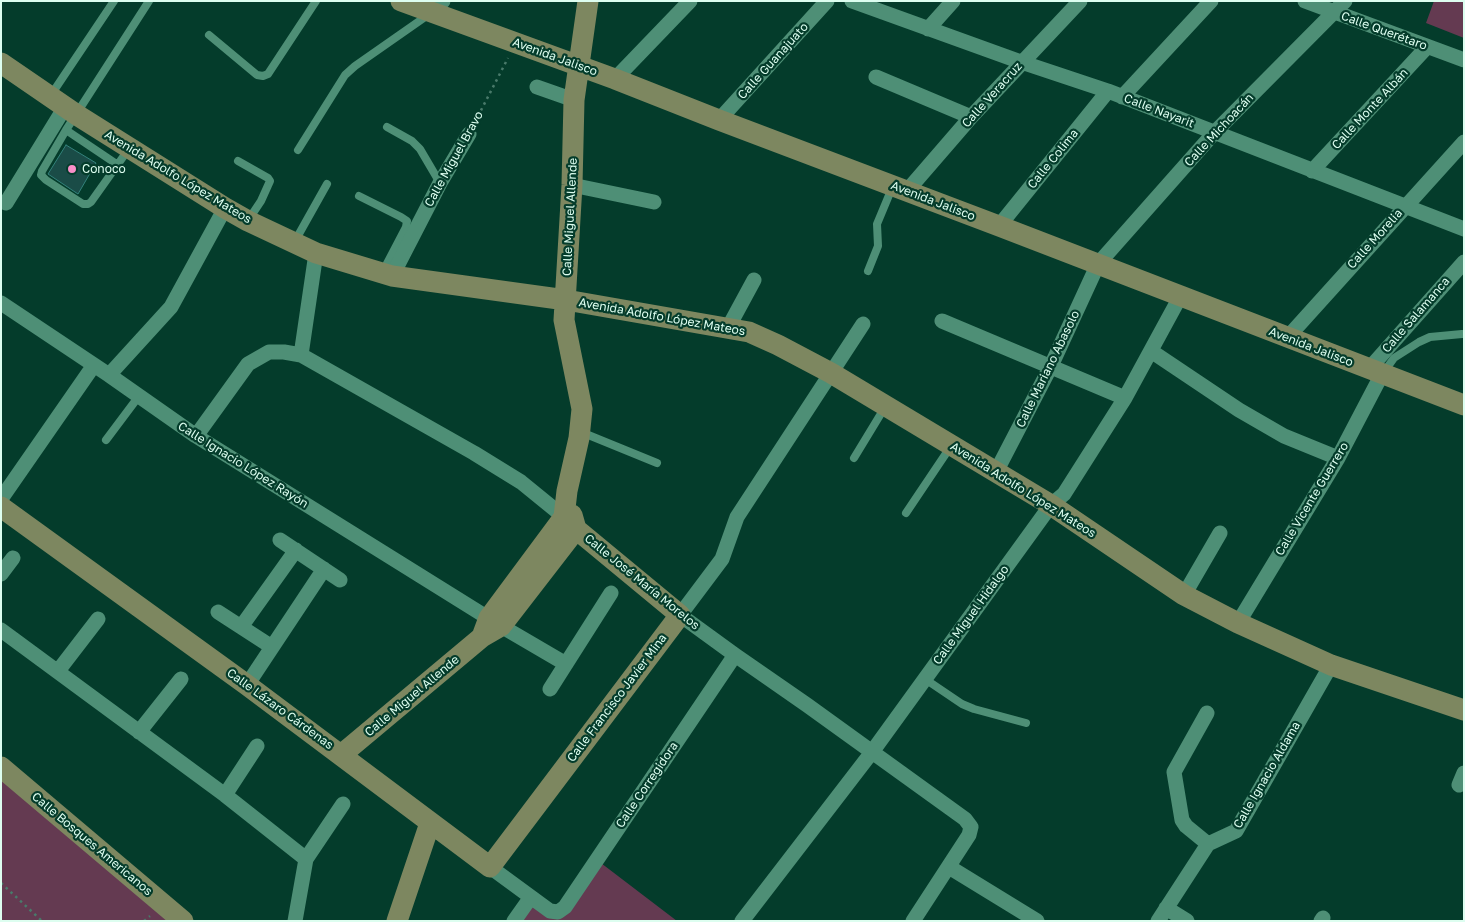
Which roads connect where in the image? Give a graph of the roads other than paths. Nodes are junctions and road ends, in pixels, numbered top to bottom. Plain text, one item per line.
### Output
1 (114, 1) edge
2 (149, 1) edge
3 (316, 1) edge
4 (401, 1) edge
5 (588, 1) edge
6 (690, 1) edge
7 (827, 1) edge
8 (852, 1) edge
9 (953, 1) edge
10 (1080, 1) edge
11 (1211, 1) edge
12 (1305, 1) edge
13 (1345, 1) edge
14 (437, 7) edge
15 (1333, 12) junction
16 (928, 29) junction
17 (209, 35) dead end
18 (1427, 47) junction
19 (1464, 60) edge
20 (1021, 62) junction
21 (1, 63) edge
22 (578, 66) junction
23 (876, 77) dead end
24 (616, 79) junction
25 (536, 86) dead end
26 (1108, 91) junction
27 (1122, 97) junction
28 (574, 100) junction
29 (65, 112) junction
30 (971, 117) junction
31 (719, 120) junction
32 (387, 127) dead end
33 (1214, 133) junction
34 (469, 134) road end
35 (1464, 142) edge
36 (298, 150) dead end
37 (123, 156) junction
38 (238, 161) dead end
39 (1312, 171) junction
40 (440, 183) junction
41 (327, 184) dead end
42 (572, 185) junction
43 (900, 188) junction
44 (359, 196) dead end
45 (654, 202) dead end
46 (6, 203) dead end
47 (1405, 206) junction
48 (225, 208) junction
49 (248, 221) junction
50 (1000, 226) junction
51 (1464, 229) edge
52 (294, 243) junction
53 (316, 253) junction
54 (1464, 262) edge
55 (1098, 264) junction
56 (868, 270) dead end
57 (387, 274) junction
58 (754, 280) dead end
59 (1180, 297) junction
60 (566, 300) junction
61 (1, 303) edge
62 (942, 321) dead end
63 (863, 324) dead end
64 (728, 328) junction
65 (1462, 334) dead end
66 (1287, 338) junction
67 (1151, 351) junction
68 (301, 355) junction
69 (94, 365) junction
70 (1051, 366) junction
71 (1376, 371) junction
72 (831, 373) junction
73 (109, 375) junction
74 (139, 396) junction
75 (1125, 398) junction
76 (1460, 399) edge
77 (885, 406) junction
78 (580, 431) junction
79 (196, 436) junction
80 (106, 440) dead end
81 (951, 446) junction
82 (854, 458) dead end
83 (1338, 458) junction
84 (658, 463) dead end
85 (996, 472) junction
86 (1, 499) edge
87 (1051, 504) junction
88 (1, 507) edge
89 (906, 513) dead end
90 (570, 523) junction
91 (1220, 533) dead end
92 (280, 540) dead end
93 (296, 550) junction
94 (13, 558) dead end
95 (324, 569) junction
96 (1, 574) edge
97 (340, 580) dead end
98 (611, 593) dead end
99 (1184, 595) junction
100 (218, 612) dead end
101 (680, 615) junction
102 (98, 619) dead end
103 (1238, 623) junction
104 (241, 627) junction
105 (491, 627) junction
106 (1, 630) edge
107 (272, 647) junction
108 (735, 655) junction
109 (566, 664) junction
110 (1331, 666) junction
111 (58, 672) junction
112 (180, 679) dead end
113 (924, 679) junction
114 (247, 685) junction
115 (550, 689) dead end
116 (1464, 710) edge
117 (1207, 713) dead end
118 (1026, 723) dead end
119 (139, 732) junction
120 (257, 746) dead end
121 (872, 752) junction
122 (341, 755) junction
123 (1, 767) edge
124 (224, 794) junction
125 (343, 804) dead end
126 (430, 823) junction
127 (1208, 844) junction
128 (306, 859) junction
129 (490, 867) junction
130 (949, 867) junction
131 (531, 896) junction
132 (1166, 908) junction
133 (558, 912) joint
134 (183, 921) edge
135 (295, 921) edge
136 (397, 921) edge
137 (514, 921) edge
138 (742, 921) edge
139 (913, 921) edge
140 (1037, 921) edge
141 (1158, 921) edge
142 (1187, 921) edge

1 - 29 lane
2 - 29 lane
3 - 17 lane
4 - 14 main road, Avenida Jalisco
5 - 22 main road, Calle Miguel Allende
6 - 24 street
7 - 31 street, Calle Guanajuato
8 - 16 street, Calle Nayarit
9 - 16 street
10 - 20 street, Calle Veracruz
11 - 27 street
12 - 15 street, Calle Querétaro
13 - 15 street, Calle Michoacán
14 - 22 main road, Avenida Jalisco
14 - 36 lane
15 - 18 street, Calle Querétaro
15 - 33 street, Calle Michoacán
16 - 20 street, Calle Nayarit
18 - 19 street, Calle Querétaro
18 - 39 street, Calle Monte Albán
20 - 26 street, Calle Nayarit
20 - 30 street, Calle Veracruz
21 - 29 main road, Avenida Adolfo López Mateos
22 - 24 main road, Avenida Jalisco
22 - 28 main road, Calle Miguel Allende
23 - 30 street
24 - 31 main road, Avenida Jalisco
25 - 28 street
26 - 27 street, Calle Nayarit
26 - 50 street, Calle Colima
27 - 33 street, Calle Nayarit
28 - 42 main road, Calle Miguel Allende
29 - 37 main road, Avenida Adolfo López Mateos
29 - 37 lane
29 - 46 street
30 - 43 street, Calle Veracruz
31 - 43 main road, Avenida Jalisco
32 - 40 lane
33 - 39 street, Calle Nayarit
33 - 55 street, Calle Michoacán
34 - 40 street, Calle Miguel Bravo
35 - 47 street, Calle Morelia
37 - 48 main road, Avenida Adolfo López Mateos
38 - 49 lane
39 - 47 street, Calle Nayarit
40 - 57 street, Calle Miguel Bravo
41 - 52 lane
42 - 45 street
42 - 60 main road, Calle Miguel Allende
43 - 50 main road, Avenida Jalisco
43 - 56 lane
44 - 57 lane
47 - 51 street, Calle Nayarit
47 - 66 street, Calle Morelia
48 - 49 main road, Avenida Adolfo López Mateos
48 - 73 street
49 - 52 main road, Avenida Adolfo López Mateos
50 - 55 main road, Avenida Jalisco
52 - 53 main road, Avenida Adolfo López Mateos
53 - 57 main road, Avenida Adolfo López Mateos
53 - 68 street
54 - 71 street, Calle Salamanca
55 - 59 main road, Avenida Jalisco
55 - 70 street, Calle Mariano Abasolo
57 - 60 main road, Avenida Adolfo López Mateos
58 - 64 street
59 - 66 main road, Avenida Jalisco
59 - 67 street, Calle Miguel Hidalgo
60 - 64 main road, Avenida Adolfo López Mateos
60 - 78 main road, Calle Miguel Allende
61 - 69 street, Calle Ignacio López Rayón
62 - 70 street
63 - 72 street, Calle Francisco Javier Mina
64 - 72 main road, Avenida Adolfo López Mateos
65 - 71 lane
66 - 71 main road, Avenida Jalisco
67 - 75 street, Calle Miguel Hidalgo
67 - 83 street
68 - 79 street, Calle José María Morelos
68 - 90 street, Calle José María Morelos
69 - 73 street, Calle Ignacio López Rayón
69 - 86 street
70 - 75 street
70 - 85 street, Calle Mariano Abasolo
71 - 76 main road, Avenida Jalisco
71 - 83 street, Calle Vicente Guerrero
72 - 77 main road, Avenida Adolfo López Mateos
72 - 101 street, Calle Francisco Javier Mina
73 - 74 street, Calle Ignacio López Rayón
74 - 79 street, Calle Ignacio López Rayón
74 - 80 lane
75 - 87 street, Calle Miguel Hidalgo
77 - 81 main road, Avenida Adolfo López Mateos
77 - 82 lane
78 - 84 lane
78 - 90 main road, Calle Miguel Allende
79 - 105 street, Calle Ignacio López Rayón
81 - 85 main road, Avenida Adolfo López Mateos
81 - 89 lane
83 - 103 street, Calle Vicente Guerrero
85 - 87 main road, Avenida Adolfo López Mateos
87 - 99 main road, Avenida Adolfo López Mateos
87 - 113 street, Calle Miguel Hidalgo
88 - 114 main road, Calle Lázaro Cárdenas
90 - 101 main road, Calle José María Morelos
90 - 105 main road, Calle Miguel Allende
91 - 99 street
92 - 93 street
93 - 95 street
93 - 104 street
94 - 96 street
95 - 97 street
95 - 107 street
98 - 109 street
99 - 103 main road, Avenida Adolfo López Mateos
100 - 104 street
101 - 108 street, Calle José María Morelos
101 - 129 main road, Calle Francisco Javier Mina
102 - 111 street
103 - 110 main road, Avenida Adolfo López Mateos
104 - 107 street
105 - 109 street, Calle Ignacio López Rayón
105 - 122 main road, Calle Miguel Allende
106 - 111 street
107 - 114 street
108 - 121 street, Calle José María Morelos
108 - 133 street, Calle Corregidora
109 - 115 street
110 - 116 main road, Avenida Adolfo López Mateos
110 - 127 street, Calle Ignacio Aldama
111 - 119 street
112 - 119 street
113 - 118 lane
113 - 121 street, Calle Miguel Hidalgo
114 - 122 main road, Calle Lázaro Cárdenas
117 - 127 street
119 - 124 street
120 - 124 street
121 - 130 street, Calle José María Morelos
121 - 138 street, Calle Miguel Hidalgo
122 - 126 main road, Calle Lázaro Cárdenas
123 - 134 main road, Calle Bosques Americanos
124 - 128 street
125 - 128 street
126 - 129 main road, Calle Lázaro Cárdenas
126 - 136 main road
127 - 132 street
128 - 135 street
129 - 131 street, Calle Lázaro Cárdenas
130 - 139 street
130 - 140 street
131 - 133 street, Calle Lázaro Cárdenas
131 - 137 street
132 - 141 street
132 - 142 street

